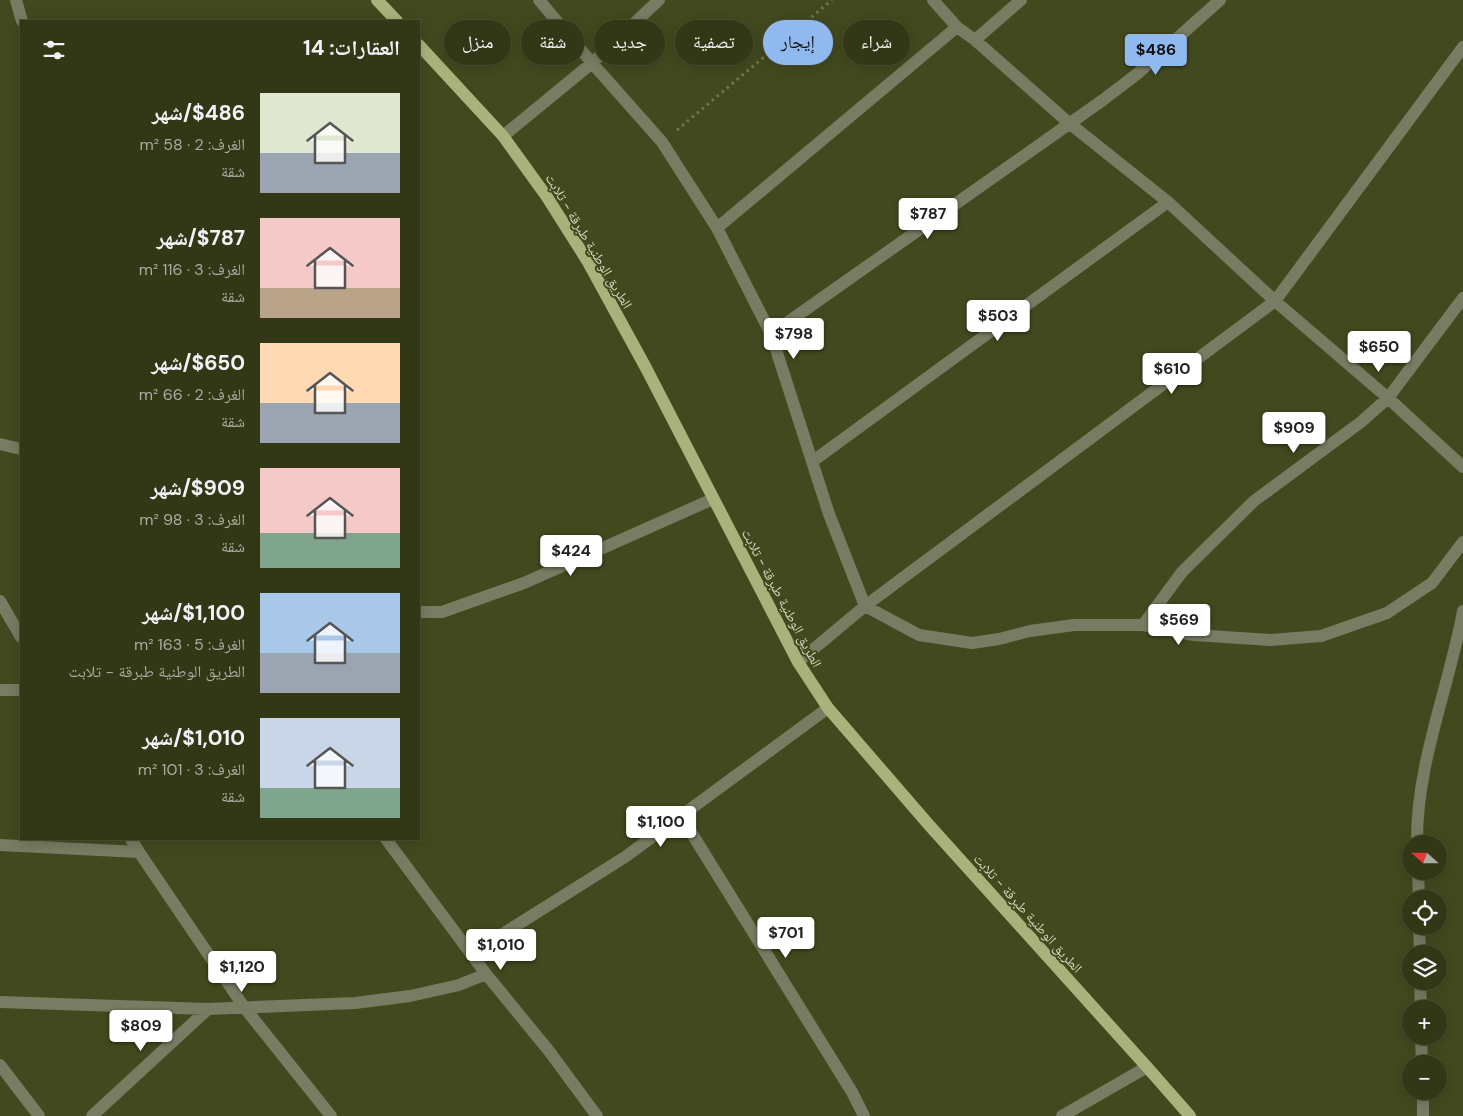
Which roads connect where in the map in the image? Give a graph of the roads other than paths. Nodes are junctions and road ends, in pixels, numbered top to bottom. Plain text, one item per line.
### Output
1 (16, 0) edge
2 (377, 0) edge
3 (539, 0) edge
4 (659, 0) edge
5 (933, 0) edge
6 (1021, 0) edge
7 (1220, 0) edge
8 (22, 20) edge
9 (396, 20) edge
10 (958, 27) junction
11 (975, 40) junction
12 (420, 46) edge
13 (1463, 46) edge
14 (592, 63) junction
15 (1069, 123) junction
16 (503, 136) junction
17 (1168, 202) junction
18 (717, 228) junction
19 (1463, 298) edge
20 (1274, 302) junction
21 (771, 334) junction
22 (1388, 398) junction
23 (0, 444) edge
24 (20, 449) edge
25 (813, 461) junction
26 (1463, 467) edge
27 (713, 499) junction
28 (1463, 542) edge
29 (0, 601) edge
30 (865, 606) junction
31 (1463, 611) edge
32 (420, 612) edge
33 (1143, 625) junction
34 (20, 635) edge
35 (798, 662) junction
36 (0, 690) edge
37 (20, 690) edge
38 (828, 708) junction
39 (681, 816) junction
40 (1418, 835) edge
41 (132, 840) edge
42 (387, 840) edge
43 (0, 845) edge
44 (138, 852) junction
45 (471, 954) junction
46 (486, 974) junction
47 (0, 1002) edge
48 (244, 1007) junction
49 (208, 1009) junction
50 (0, 1065) edge
51 (1147, 1067) junction
52 (1423, 1100) edge
53 (39, 1116) edge
54 (92, 1116) edge
55 (330, 1116) edge
56 (597, 1116) edge
57 (864, 1116) edge
58 (1062, 1116) edge
59 (1190, 1116) edge
60 (1423, 1116) edge

1 - 8 street
2 - 9 main road
3 - 14 street
4 - 14 street
5 - 10 street
6 - 11 street
7 - 15 street
10 - 11 street
10 - 18 street
11 - 15 street
12 - 16 main road, الطريق الوطنية طبرقة - تلابت
13 - 20 street
14 - 16 street
14 - 18 street
15 - 17 street
15 - 21 street
16 - 27 main road, الطريق الوطنية طبرقة - تلابت
17 - 20 street
17 - 25 street
18 - 21 street
19 - 22 street
20 - 22 street
20 - 30 street
21 - 25 street
22 - 26 street
22 - 33 street
23 - 24 street
25 - 30 street
27 - 32 street
27 - 35 main road, الطريق الوطنية طبرقة - تلابت
28 - 33 street
29 - 34 street
30 - 33 street
30 - 35 street
31 - 40 street
35 - 38 main road, الطريق الوطنية طبرقة - تلابت
36 - 37 street
38 - 39 street
38 - 51 main road, الطريق الوطنية طبرقة - تلابت
39 - 45 street
39 - 57 street
41 - 44 street
42 - 45 street
43 - 44 street
44 - 48 street
45 - 46 street
46 - 48 street
46 - 56 street
47 - 49 street
48 - 49 street
48 - 55 street
49 - 54 street
50 - 53 street
51 - 58 street
51 - 59 main road, الطريق الوطنية طبرقة - تلابت
52 - 60 street

